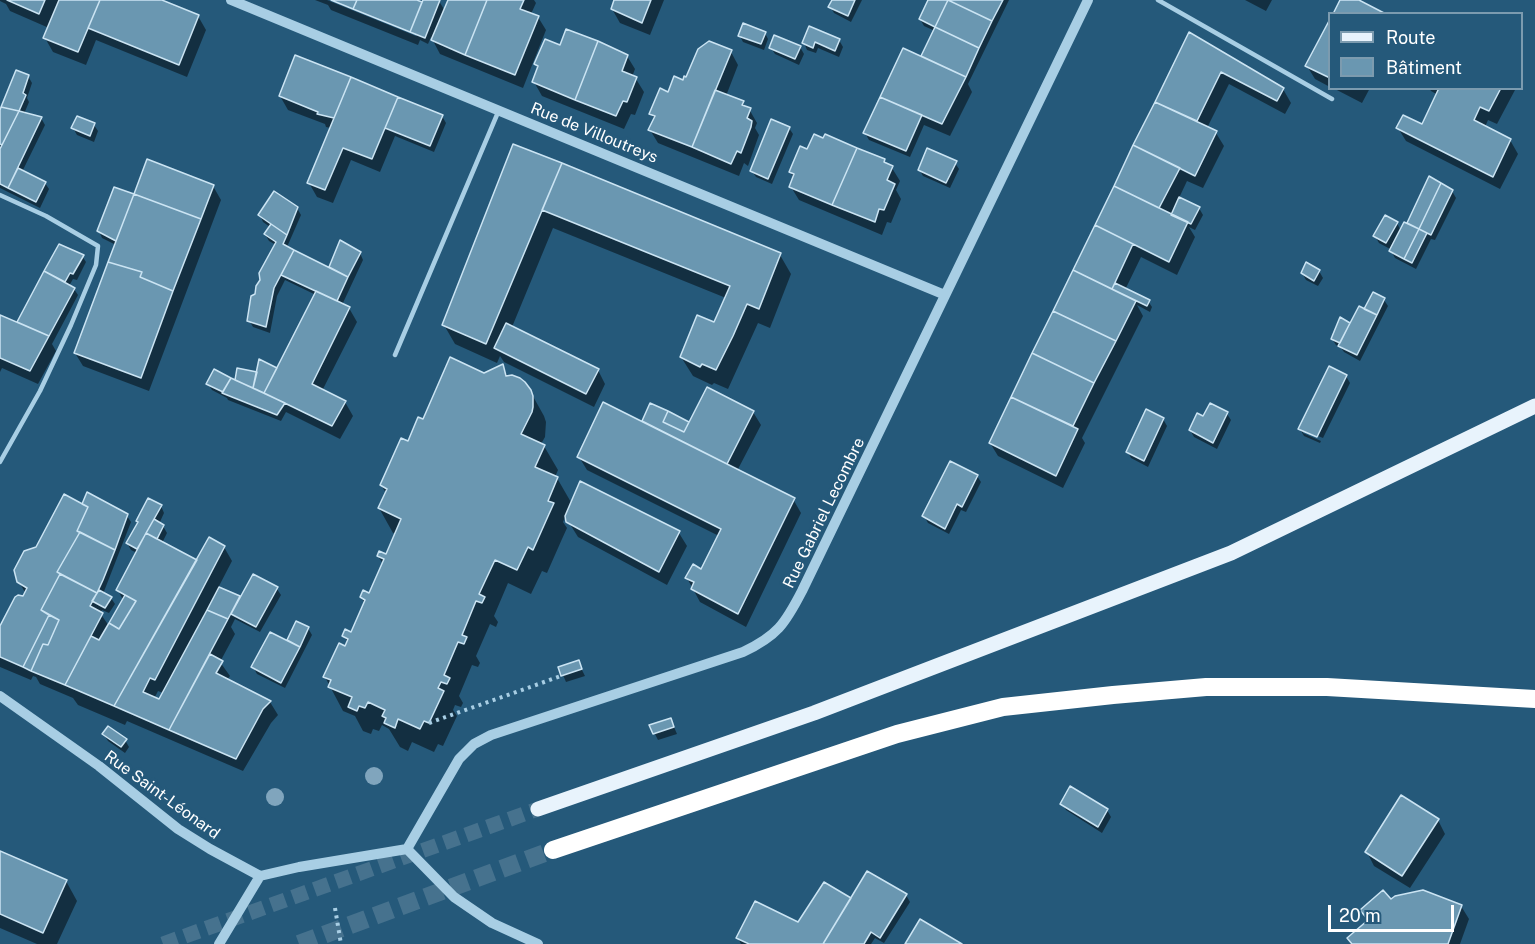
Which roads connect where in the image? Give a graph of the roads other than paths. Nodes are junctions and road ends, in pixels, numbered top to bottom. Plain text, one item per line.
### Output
1 (231, 0) edge
2 (1088, 0) edge
3 (1158, 0) edge
4 (1332, 99) dead end
5 (499, 110) junction
6 (0, 195) edge
7 (945, 295) junction
8 (395, 355) dead end
9 (1535, 406) edge
10 (0, 462) edge
11 (0, 696) edge
12 (1535, 699) edge
13 (538, 809) tunnel mouth
14 (407, 849) junction
15 (553, 850) tunnel mouth
16 (260, 876) junction
17 (219, 944) edge
18 (538, 944) edge

1 - 5 street, Rue de Villoutreys
2 - 7 street, Rue Gabriel Lecombre
3 - 4 lane
5 - 7 street, Rue de Villoutreys
5 - 8 lane
6 - 10 lane
7 - 14 street, Rue Gabriel Lecombre
9 - 13 main road
11 - 16 street, Rue Saint-Léonard
12 - 15 highway
14 - 16 street
14 - 18 street
16 - 17 street

